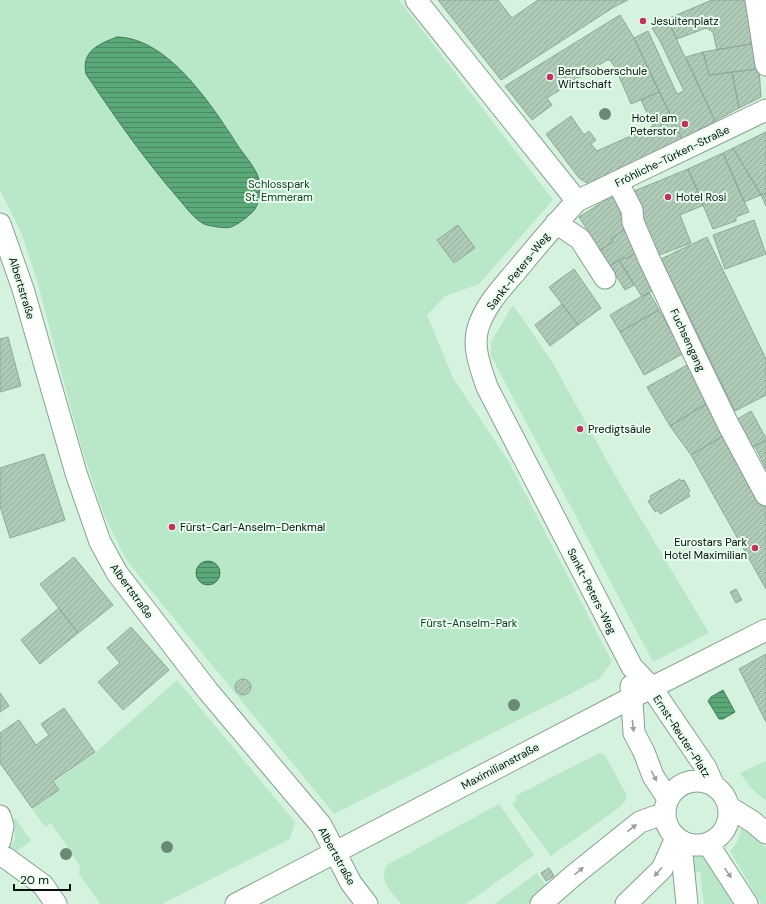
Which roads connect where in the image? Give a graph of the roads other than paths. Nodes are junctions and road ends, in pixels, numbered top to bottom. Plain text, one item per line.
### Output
1 (416, 0) edge
2 (756, 0) edge
3 (766, 65) edge
4 (766, 110) edge
5 (618, 183) junction
6 (577, 201) junction
7 (556, 223) junction
8 (0, 224) edge
9 (605, 278) dead end
10 (766, 495) edge
11 (766, 630) edge
12 (632, 667) junction
13 (651, 688) junction
14 (630, 698) junction
15 (713, 784) junction
16 (666, 806) junction
17 (729, 807) junction
18 (0, 816) edge
19 (766, 833) edge
20 (0, 841) edge
21 (681, 841) junction
22 (708, 844) junction
23 (335, 852) junction
24 (0, 856) edge
25 (56, 904) edge
26 (236, 904) edge
27 (367, 904) edge
28 (541, 904) edge
29 (626, 904) edge
30 (687, 904) edge
31 (747, 904) edge

1 - 6 street
2 - 3 street
4 - 5 street, Fröhliche-Türken-Straße
5 - 6 street, Fröhliche-Türken-Straße
5 - 10 street, Fuchsengang
6 - 7 street, Sankt-Peters-Weg
7 - 9 street
7 - 12 street, Sankt-Peters-Weg
8 - 23 street, Albertstraße
11 - 13 street, Maximilianstraße
12 - 13 street, Sankt-Peters-Weg
12 - 14 street
13 - 14 street, Maximilianstraße
13 - 15 street, Ernst-Reuter-Platz
14 -> 16 street
14 - 23 street, Maximilianstraße
15 - 16 street
15 - 17 street
16 - 21 street
28 -> 16 street
17 - 19 street
17 - 22 street
18 - 20 street
21 - 22 street
21 -> 29 street
21 - 30 street
22 -> 31 street
23 - 26 street, Maximilianstraße
23 - 27 street, Albertstraße
24 - 25 street

